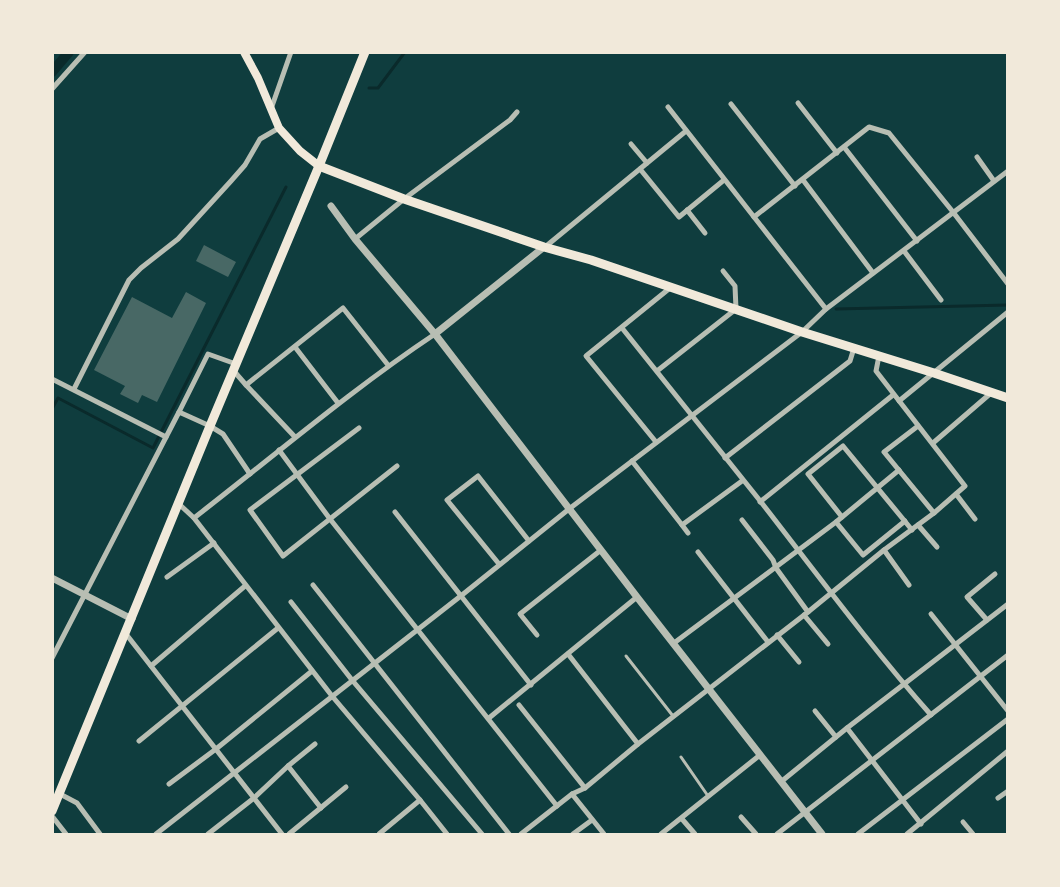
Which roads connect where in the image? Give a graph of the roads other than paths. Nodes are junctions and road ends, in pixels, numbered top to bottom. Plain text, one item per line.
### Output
1 (85, 52) edge
2 (244, 52) edge
3 (291, 52) edge
4 (365, 52) edge
5 (52, 89) edge
6 (798, 103) dead end
7 (731, 104) dead end
8 (668, 107) dead end
9 (270, 110) junction
10 (517, 112) dead end
11 (279, 128) junction
12 (686, 131) junction
13 (631, 144) dead end
14 (844, 147) junction
15 (837, 152) junction
16 (977, 157) dead end
17 (647, 163) junction
18 (319, 166) junction
19 (640, 169) junction
20 (1008, 171) edge
21 (724, 180) junction
22 (803, 180) junction
23 (994, 181) junction
24 (795, 186) junction
25 (404, 199) junction
26 (331, 206) dead end
27 (687, 210) junction
28 (953, 212) junction
29 (754, 217) junction
30 (705, 233) dead end
31 (356, 239) junction
32 (917, 241) junction
33 (544, 247) junction
34 (904, 251) junction
35 (723, 271) dead end
36 (873, 273) junction
37 (1008, 284) edge
38 (670, 288) junction
39 (941, 300) dead end
40 (736, 309) junction
41 (826, 309) junction
42 (1008, 312) edge
43 (622, 328) junction
44 (802, 332) junction
45 (435, 334) junction
46 (295, 347) junction
47 (854, 348) junction
48 (878, 356) junction
49 (388, 365) junction
50 (234, 367) junction
51 (657, 371) junction
52 (934, 373) junction
53 (52, 379) edge
54 (246, 385) junction
55 (74, 389) junction
56 (991, 393) junction
57 (893, 395) junction
58 (1008, 398) edge
59 (899, 401) junction
60 (338, 403) junction
61 (179, 412) junction
62 (691, 415) junction
63 (210, 426) junction
64 (918, 426) junction
65 (359, 428) dead end
66 (166, 437) junction
67 (295, 438) junction
68 (656, 442) junction
69 (933, 443) junction
70 (280, 450) junction
71 (725, 458) junction
72 (632, 461) junction
73 (397, 466) dead end
74 (899, 470) junction
75 (250, 474) junction
76 (297, 474) junction
77 (742, 481) junction
78 (877, 488) junction
79 (956, 494) junction
80 (760, 502) junction
81 (179, 504) junction
82 (569, 509) junction
83 (395, 512) dead end
84 (934, 513) junction
85 (842, 517) junction
86 (194, 518) junction
87 (330, 519) junction
88 (975, 519) dead end
89 (742, 520) dead end
90 (905, 521) junction
91 (836, 522) junction
92 (682, 525) junction
93 (918, 525) junction
94 (912, 530) junction
95 (688, 533) dead end
96 (529, 541) junction
97 (214, 542) junction
98 (937, 547) dead end
99 (601, 550) junction
100 (884, 550) junction
101 (798, 551) junction
102 (698, 552) dead end
103 (499, 564) junction
104 (776, 568) junction
105 (995, 574) dead end
106 (167, 577) dead end
107 (52, 578) edge
108 (314, 585) dead end
109 (909, 585) dead end
110 (245, 586) junction
111 (830, 594) junction
112 (85, 595) junction
113 (462, 595) junction
114 (637, 597) junction
115 (735, 599) junction
116 (291, 602) dead end
117 (1008, 604) edge
118 (806, 613) junction
119 (931, 614) dead end
120 (132, 619) junction
121 (987, 620) junction
122 (278, 628) junction
123 (417, 629) junction
124 (126, 634) junction
125 (537, 634) dead end
126 (777, 636) junction
127 (768, 642) junction
128 (674, 644) junction
129 (828, 644) dead end
130 (956, 644) junction
131 (568, 654) junction
132 (1008, 655) edge
133 (626, 656) dead end
134 (52, 658) edge
135 (799, 662) dead end
136 (374, 663) junction
137 (151, 666) junction
138 (312, 671) junction
139 (979, 676) junction
140 (352, 680) junction
141 (904, 684) junction
142 (531, 685) junction
143 (709, 689) junction
144 (332, 696) junction
145 (518, 705) dead end
146 (183, 707) junction
147 (815, 711) dead end
148 (1008, 711) edge
149 (931, 715) junction
150 (673, 716) junction
151 (489, 718) junction
152 (1008, 719) edge
153 (847, 728) junction
154 (836, 738) junction
155 (139, 741) dead end
156 (315, 744) dead end
157 (638, 744) junction
158 (216, 749) junction
159 (1008, 751) edge
160 (760, 755) junction
161 (681, 757) dead end
162 (872, 759) junction
163 (288, 766) junction
164 (235, 772) junction
165 (782, 782) junction
166 (169, 784) dead end
167 (346, 787) dead end
168 (585, 788) junction
169 (1008, 790) edge
170 (60, 794) junction
171 (572, 794) junction
172 (709, 796) junction
173 (254, 798) junction
174 (998, 798) dead end
175 (902, 799) junction
176 (420, 800) junction
177 (557, 806) junction
178 (321, 808) junction
179 (52, 811) edge
180 (806, 813) junction
181 (52, 816) edge
182 (741, 817) dead end
183 (682, 819) junction
184 (592, 820) junction
185 (963, 822) dead end
186 (921, 824) junction
187 (66, 834) edge
188 (100, 834) edge
189 (156, 834) edge
190 (208, 834) edge
191 (282, 834) edge
192 (289, 834) edge
193 (380, 834) edge
194 (448, 834) edge
195 (482, 834) edge
196 (509, 834) edge
197 (521, 834) edge
198 (573, 834) edge
199 (604, 834) edge
200 (661, 834) edge
201 (695, 834) edge
202 (756, 834) edge
203 (777, 834) edge
204 (822, 834) edge
205 (858, 834) edge
206 (907, 834) edge
207 (973, 834) edge

1 - 5 street
2 - 9 main road
3 - 9 street
4 - 18 main road
6 - 15 street
7 - 24 street
8 - 12 street
9 - 11 main road
10 - 25 street
11 - 18 main road
11 - 55 street
12 - 17 street
12 - 21 street
13 - 17 street
14 - 15 street
14 - 28 street
14 - 32 street
15 - 22 street
16 - 23 street
17 - 19 street
18 - 25 main road
18 - 50 main road
19 - 27 street
19 - 33 street
20 - 23 street
21 - 27 street
21 - 29 street
22 - 24 street
22 - 36 street
23 - 28 street
24 - 29 street
25 - 31 street
25 - 33 main road
26 - 31 street
27 - 30 street
28 - 32 street
28 - 37 street
29 - 41 street
31 - 45 street
32 - 34 street
33 - 38 main road
33 - 45 street
34 - 36 street
34 - 39 street
35 - 40 street
36 - 41 street
38 - 40 main road
38 - 43 street
40 - 44 main road
40 - 51 street
41 - 44 street
42 - 52 street
43 - 51 street
43 - 68 street
44 - 47 main road
44 - 62 street
45 - 49 street
45 - 82 street
46 - 49 street
46 - 54 street
46 - 60 street
47 - 48 main road
47 - 71 street
48 - 52 main road
48 - 57 street
49 - 60 street
50 - 54 street
50 - 61 street
50 - 63 main road
51 - 62 street
52 - 56 main road
52 - 59 street
53 - 55 street
54 - 67 street
55 - 66 street
56 - 58 main road
56 - 69 street
57 - 59 street
57 - 80 street
59 - 64 street
60 - 67 street
61 - 63 street
61 - 66 street
62 - 68 street
62 - 71 street
63 - 75 street
63 - 81 main road
64 - 69 street
64 - 74 street
65 - 76 street
66 - 112 street
67 - 70 street
68 - 72 street
69 - 79 street
70 - 75 street
70 - 76 street
71 - 77 street
72 - 82 street
72 - 92 street
73 - 87 street
74 - 78 street
74 - 84 street
75 - 86 street
76 - 87 street
76 - 87 street
77 - 80 street
77 - 92 street
78 - 85 street
78 - 85 street
78 - 90 street
79 - 84 street
79 - 88 street
80 - 101 street
81 - 86 street
81 - 120 main road
82 - 96 street
82 - 99 street
83 - 113 street
84 - 93 street
85 - 91 street
86 - 97 street
87 - 123 street
89 - 104 street
90 - 91 street
90 - 94 street
91 - 101 street
92 - 95 street
93 - 94 street
93 - 98 street
94 - 100 street
96 - 103 street
96 - 103 street
97 - 106 street
97 - 110 street
99 - 114 street
99 - 125 street
100 - 109 street
100 - 111 street
101 - 104 street
101 - 111 street
102 - 115 street
103 - 113 street
104 - 115 street
104 - 118 street
105 - 121 street
107 - 112 street
108 - 136 street
110 - 122 street
110 - 137 street
111 - 118 street
111 - 141 street
112 - 120 street
112 - 134 street
113 - 123 street
113 - 142 street
114 - 128 street
114 - 131 street
115 - 127 street
115 - 128 street
116 - 140 street
117 - 121 street
118 - 126 street
118 - 129 street
119 - 130 street
120 - 124 main road
121 - 130 street
122 - 138 street
122 - 146 street
123 - 136 street
123 - 151 street
124 - 137 street
124 - 170 main road
126 - 127 street
126 - 135 street
127 - 143 street
128 - 143 street
130 - 139 street
130 - 141 street
131 - 142 street
131 - 157 street
132 - 139 street
133 - 150 lane
136 - 140 street
136 - 196 street
137 - 146 street
138 - 144 street
138 - 158 street
139 - 148 street
139 - 149 street
140 - 144 street
140 - 195 street
141 - 149 street
141 - 153 street
142 - 151 street
143 - 150 street
143 - 160 street
144 - 164 street
144 - 176 street
145 - 168 street
146 - 155 street
146 - 158 street
147 - 154 street
149 - 162 street
150 - 157 street
151 - 177 street
152 - 175 street
153 - 154 street
153 - 162 street
154 - 165 street
156 - 163 street
157 - 168 street
158 - 164 street
158 - 166 street
159 - 186 street
160 - 165 street
160 - 172 street
161 - 172 lane
162 - 175 street
162 - 180 street
163 - 173 street
163 - 178 street
164 - 173 street
164 - 189 street
165 - 180 street
167 - 178 street
168 - 171 street
169 - 174 street
170 - 179 main road
170 - 188 street
171 - 177 street
171 - 184 street
172 - 183 street
173 - 190 street
173 - 191 street
175 - 186 street
175 - 205 street
176 - 193 street
176 - 194 street
177 - 197 street
178 - 192 street
180 - 203 street
180 - 204 street
181 - 187 street
182 - 202 street
183 - 200 street
183 - 201 street
184 - 198 street
184 - 199 street
185 - 207 street
186 - 206 street

